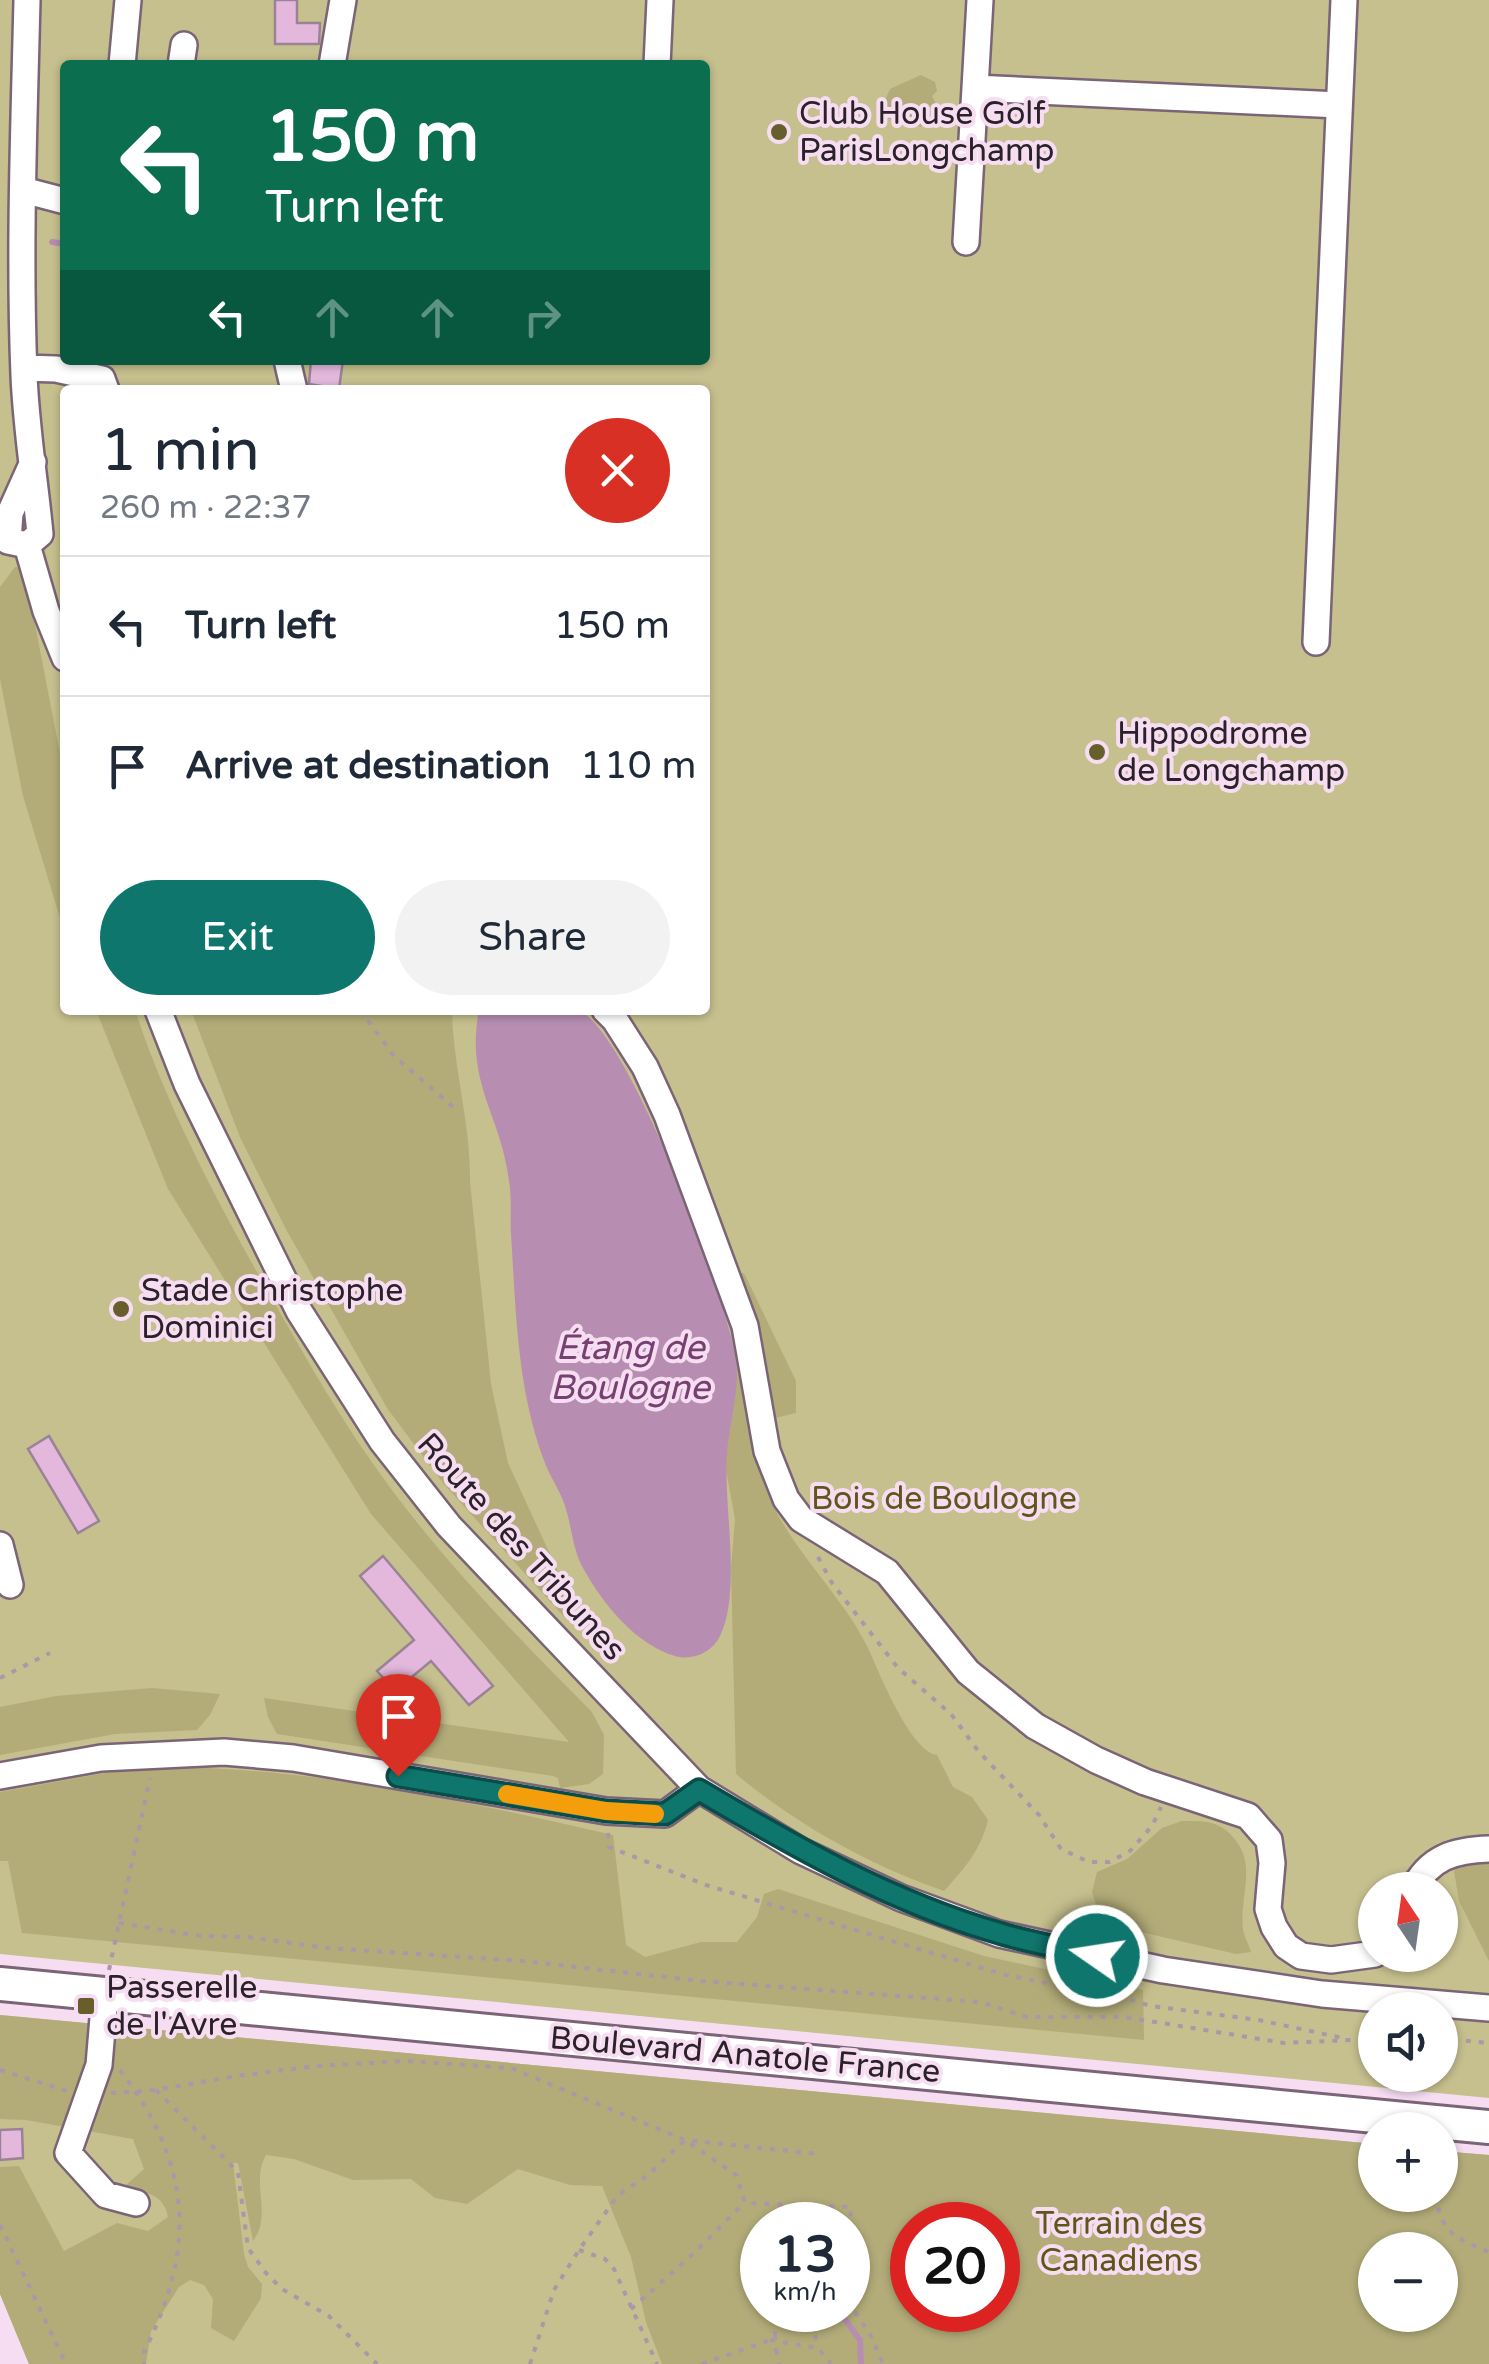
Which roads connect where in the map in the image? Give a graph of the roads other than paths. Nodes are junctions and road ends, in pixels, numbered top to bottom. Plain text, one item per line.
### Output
1 (27, 0) edge
2 (128, 0) edge
3 (343, 0) edge
4 (660, 0) edge
5 (980, 0) edge
6 (1344, 0) edge
7 (122, 60) edge
8 (333, 60) edge
9 (657, 60) edge
10 (976, 88) junction
11 (1339, 105) junction
12 (23, 190) junction
13 (60, 199) edge
14 (966, 242) dead end
15 (24, 368) junction
16 (104, 385) edge
17 (12, 543) edge
18 (1316, 642) dead end
19 (60, 646) edge
20 (160, 1015) edge
21 (610, 1015) edge
22 (0, 1545) edge
23 (10, 1585) dead end
24 (0, 1776) edge
25 (699, 1790) junction
26 (1489, 1849) edge
27 (1426, 1872) edge
28 (1358, 1956) edge
29 (0, 1984) edge
30 (105, 1994) junction
31 (1489, 2008) edge
32 (1489, 2126) edge
33 (136, 2203) dead end

1 - 12 street
2 - 7 street
3 - 8 street
4 - 9 street
5 - 10 street
6 - 11 street
10 - 11 street
10 - 14 street
11 - 18 street
12 - 13 street
12 - 15 street
15 - 16 street
15 - 17 street
17 - 19 street
20 - 25 street, Route des Tribunes
21 - 28 street
22 - 23 street
24 - 25 street
25 - 31 street, Route des Tribunes
26 - 27 street
29 - 30 main road, Boulevard Anatole France
30 - 32 main road, Boulevard Anatole France
30 - 33 street

